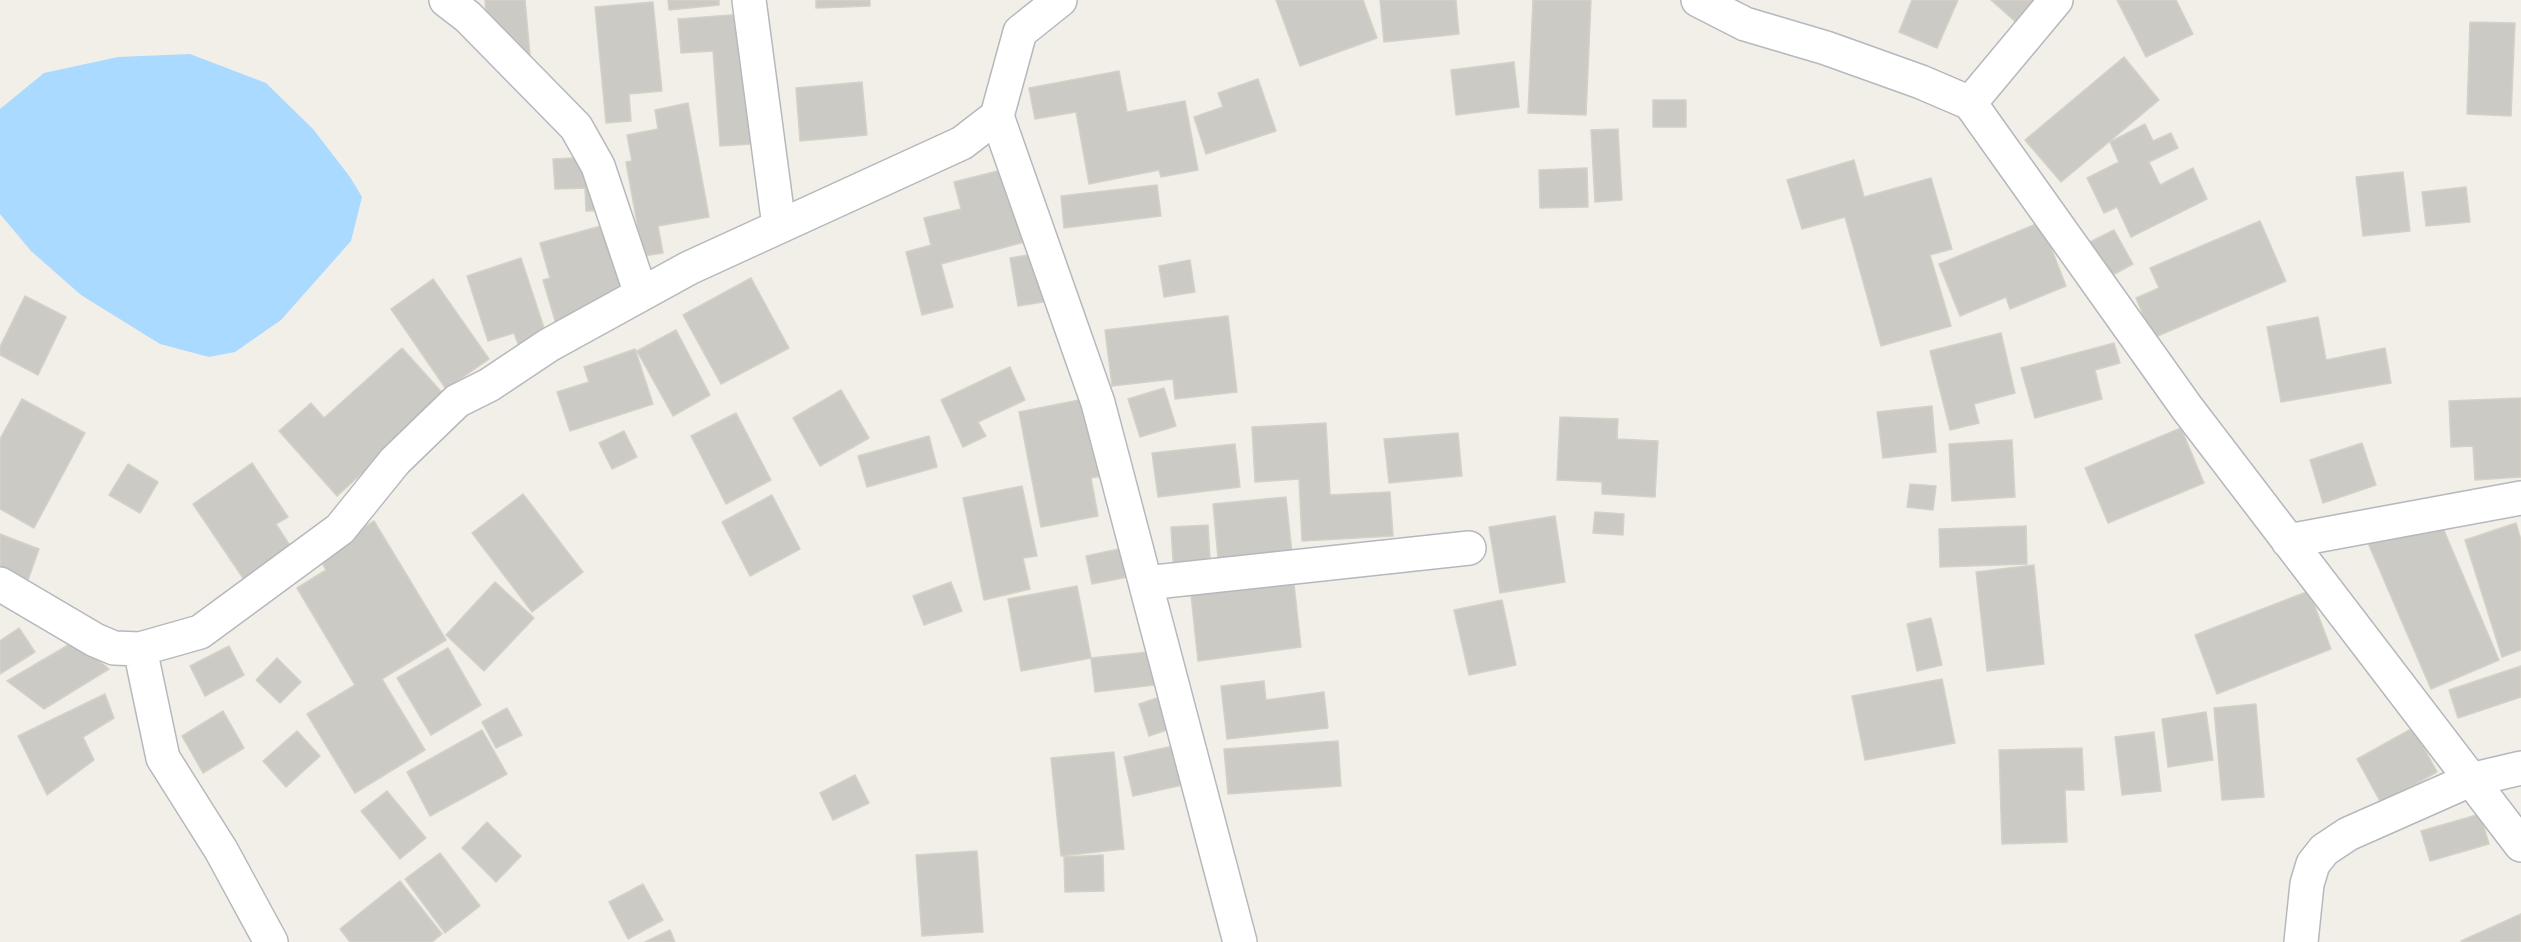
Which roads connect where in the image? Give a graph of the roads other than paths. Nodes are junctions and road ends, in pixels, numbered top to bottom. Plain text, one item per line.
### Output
1 (446, 0) edge
2 (749, 0) edge
3 (1060, 0) edge
4 (1698, 0) edge
5 (2056, 0) edge
6 (1970, 103) junction
7 (998, 116) junction
8 (779, 226) junction
9 (641, 294) junction
10 (2521, 498) edge
11 (2288, 541) junction
12 (1469, 548) dead end
13 (1146, 583) junction
14 (0, 584) edge
15 (140, 649) junction
16 (2521, 768) edge
17 (2470, 780) junction
18 (2521, 844) edge
19 (271, 942) edge
20 (1240, 942) edge
21 (2301, 942) edge

1 - 9 street
2 - 8 street
3 - 7 street
4 - 6 street
5 - 6 street
6 - 11 street
7 - 8 street
7 - 13 street
8 - 9 street
9 - 15 street
10 - 11 street
11 - 17 street
12 - 13 street
13 - 20 street
14 - 15 street
15 - 19 street
16 - 17 street
17 - 18 street
17 - 21 street

